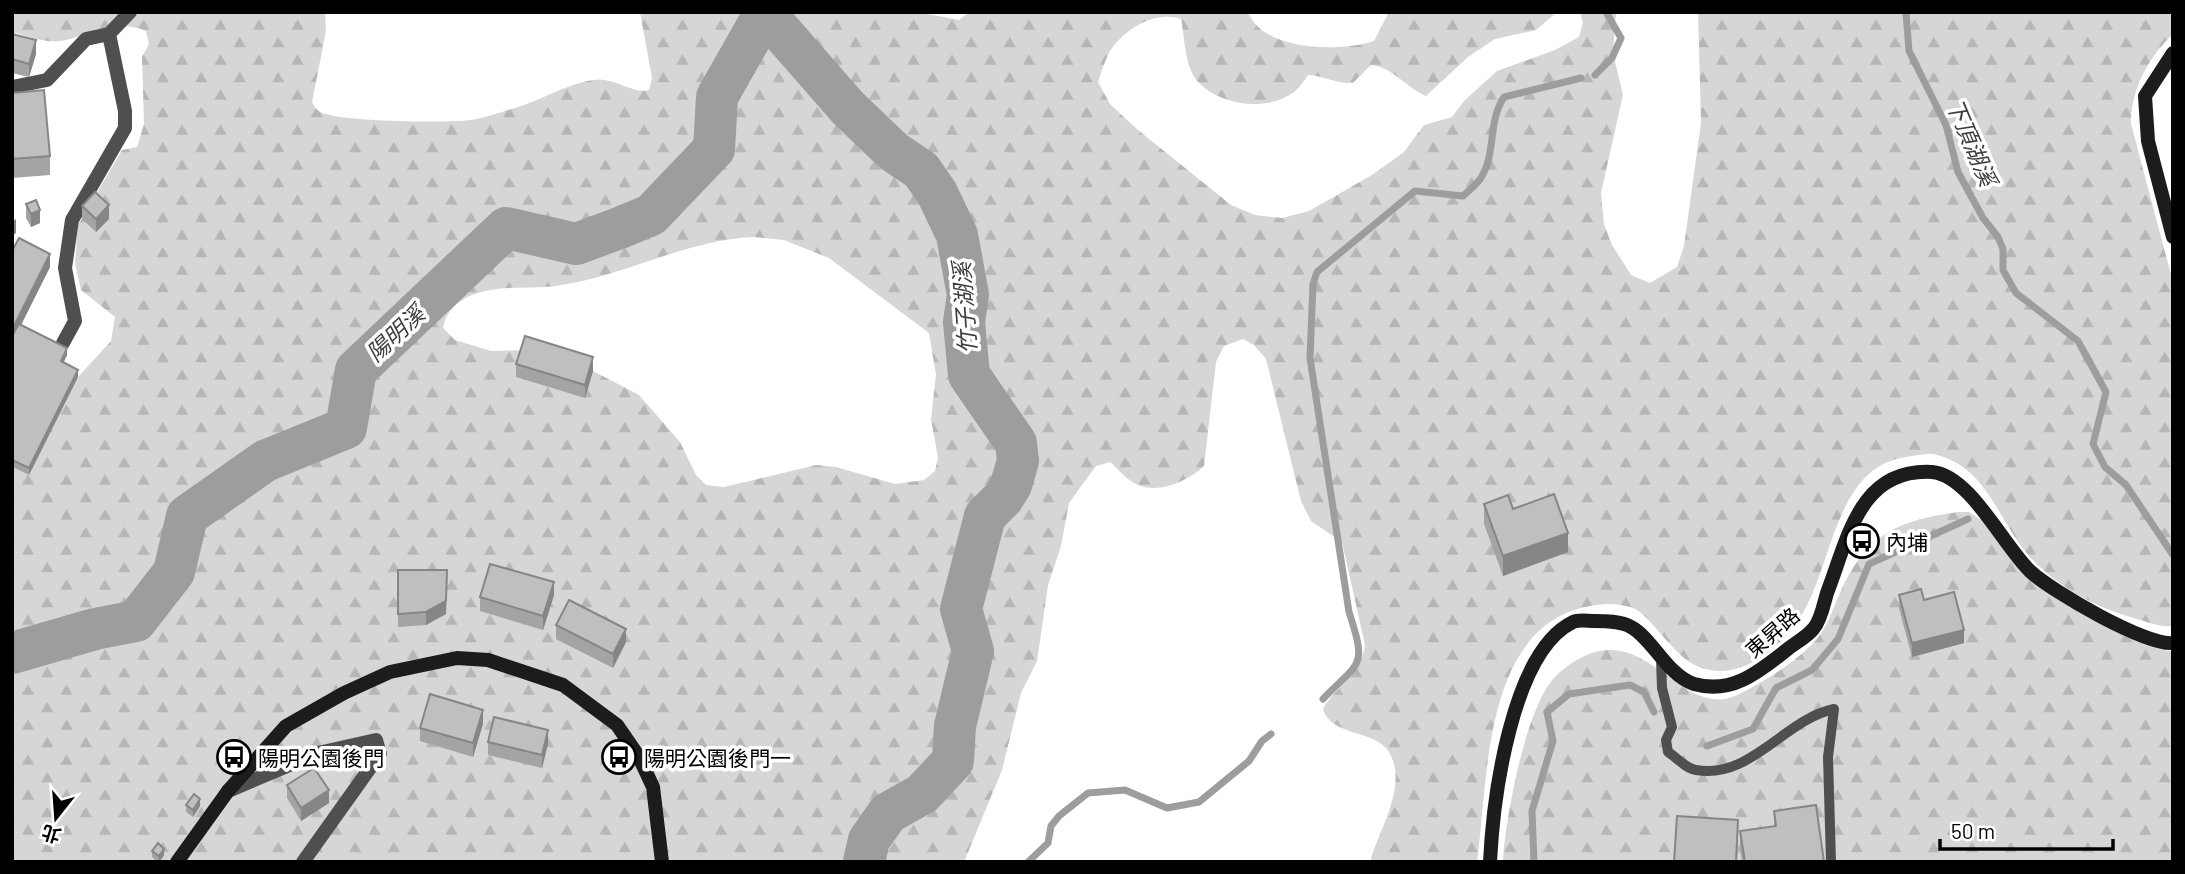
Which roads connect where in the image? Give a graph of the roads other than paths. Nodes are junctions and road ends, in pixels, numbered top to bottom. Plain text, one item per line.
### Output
1 (130, 12) edge
2 (109, 34) junction
3 (2173, 53) edge
4 (12, 87) edge
5 (2173, 236) edge
6 (63, 343) edge
7 (2173, 643) edge
8 (1661, 659) junction
9 (228, 790) junction
10 (177, 862) edge
11 (303, 862) edge
12 (663, 862) edge
13 (1490, 862) edge
14 (1831, 862) edge

1 - 2 street
2 - 4 street
2 - 6 street
3 - 5 street
7 - 8 street, 東昇路
8 - 13 street, 東昇路
8 - 14 lane
9 - 10 street
9 - 11 street
9 - 12 street

